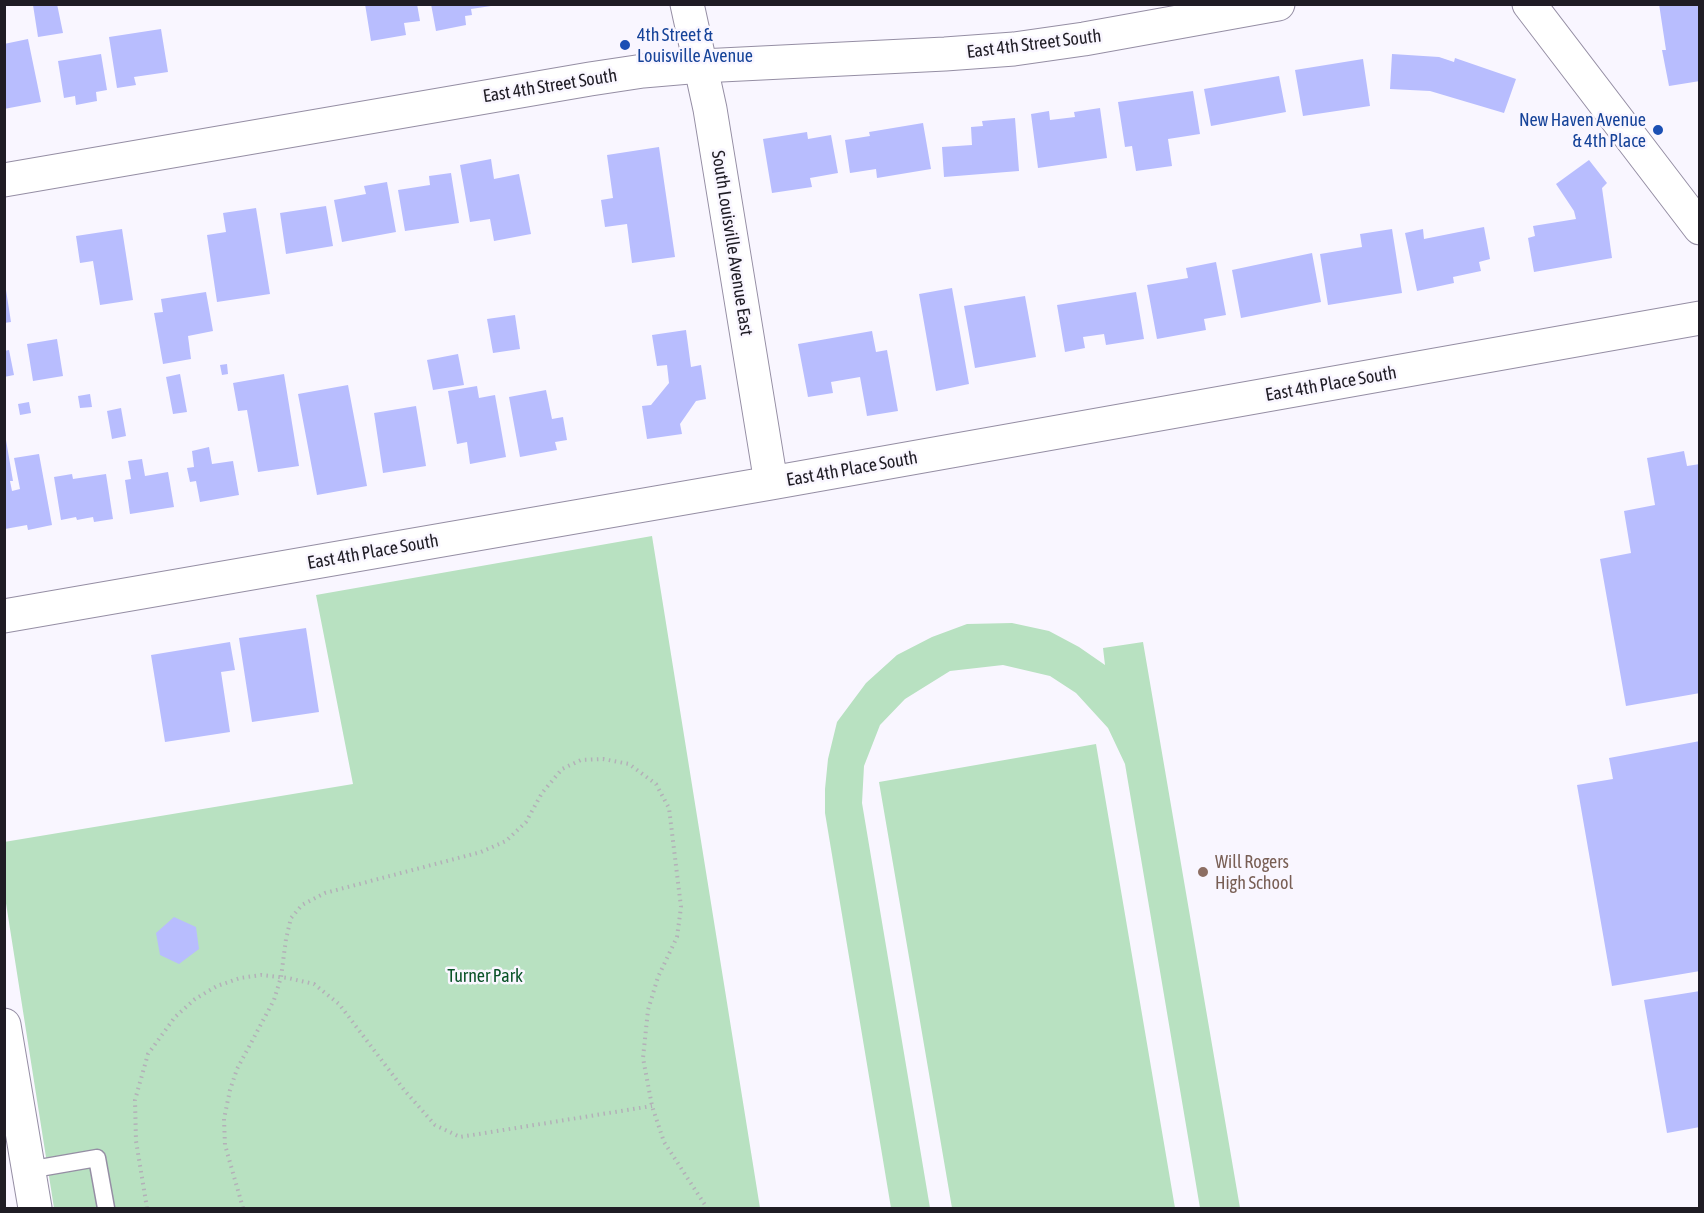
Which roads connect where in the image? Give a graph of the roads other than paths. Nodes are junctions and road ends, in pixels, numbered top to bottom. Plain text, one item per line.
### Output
1 (687, 4) edge
2 (1278, 4) edge
3 (1529, 4) edge
4 (701, 66) junction
5 (4, 180) edge
6 (1700, 228) edge
7 (1700, 318) edge
8 (771, 483) junction
9 (4, 616) edge
10 (4, 1025) edge
11 (28, 1170) junction
12 (34, 1209) edge
13 (106, 1209) edge

1 - 4 street, South Louisville Avenue East
2 - 4 street, East 4th Street South
3 - 6 street
4 - 5 street, East 4th Street South
4 - 8 street, South Louisville Avenue East
7 - 8 street, East 4th Place South
8 - 9 street, East 4th Place South
10 - 11 street
11 - 12 street
11 - 13 lane

